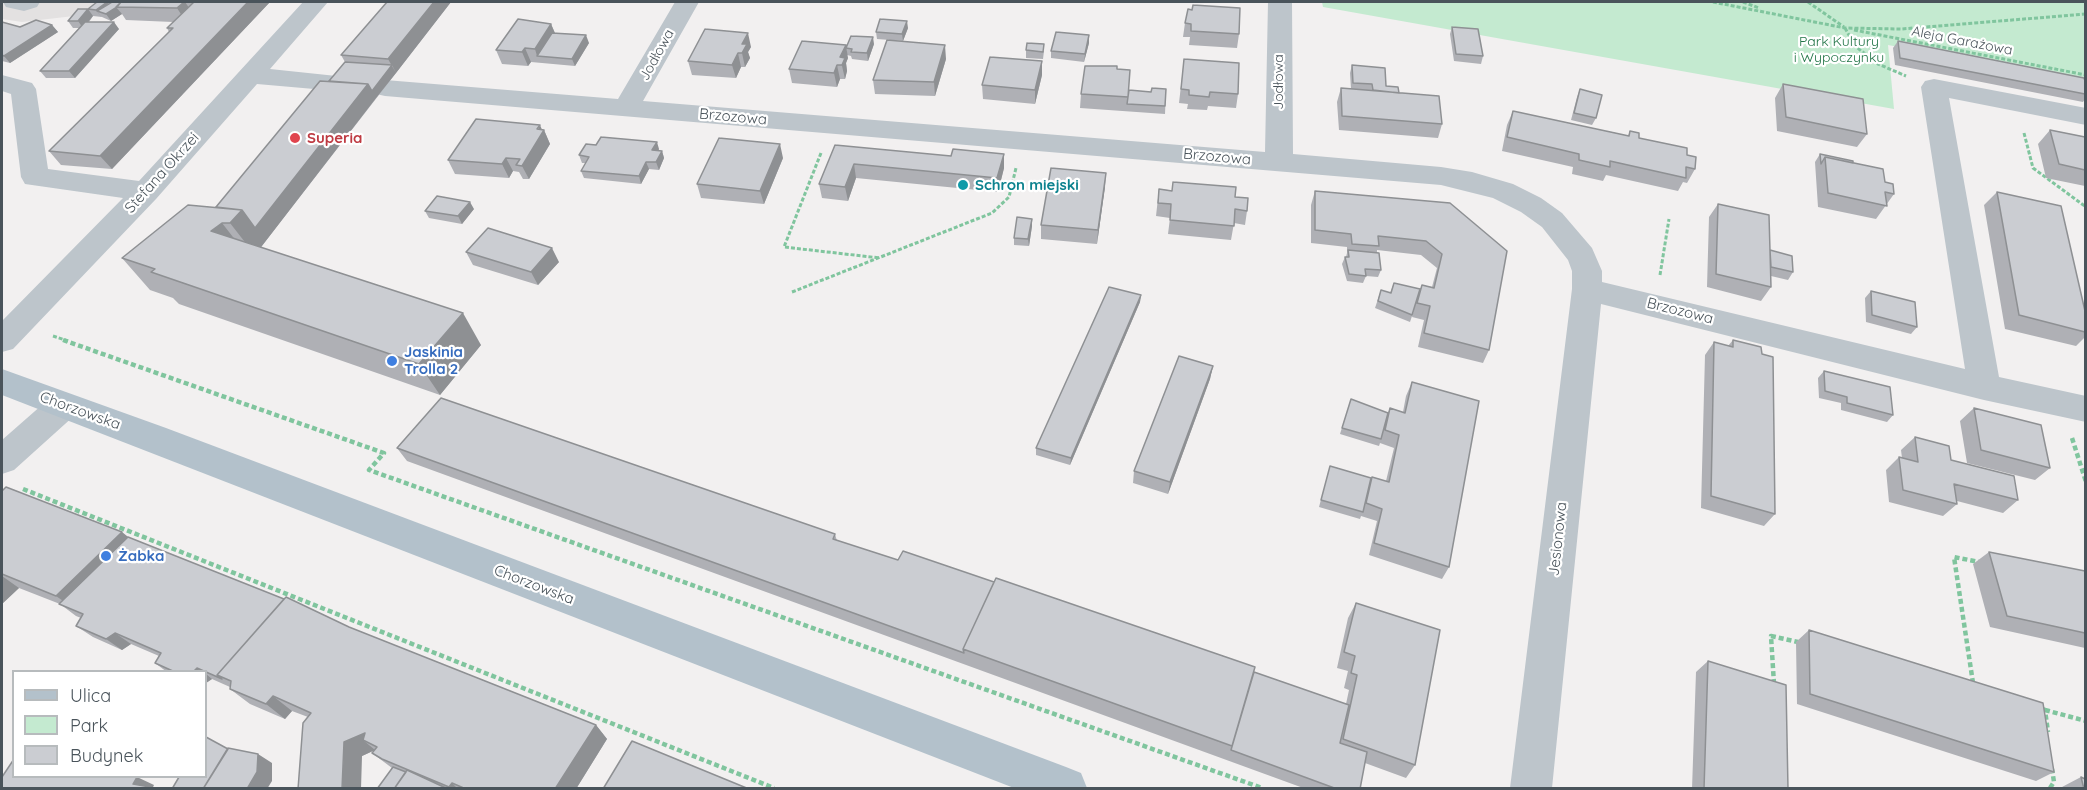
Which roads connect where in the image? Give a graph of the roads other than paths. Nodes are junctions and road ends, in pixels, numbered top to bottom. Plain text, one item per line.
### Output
1 (15, 2) edge
2 (28, 2) edge
3 (316, 2) edge
4 (687, 2) edge
5 (1280, 2) edge
6 (251, 75) junction
7 (2, 83) edge
8 (337, 83) edge
9 (385, 87) edge
10 (626, 108) junction
11 (2085, 117) edge
12 (1279, 162) junction
13 (146, 192) junction
14 (1587, 289) junction
15 (2, 340) edge
16 (2, 382) edge
17 (1984, 387) junction
18 (63, 406) junction
19 (2078, 420) edge
20 (7, 472) edge
21 (1066, 789) edge
22 (1531, 789) edge

1 - 2 street
3 - 6 street, Stefana Okrzei
4 - 10 street, Jodłowa
5 - 12 street, Jodłowa
6 - 8 street
6 - 13 street, Stefana Okrzei
7 - 13 street
9 - 10 street, Brzozowa
10 - 12 street, Brzozowa
11 - 17 street
12 - 14 street, Brzozowa
13 - 15 street, Stefana Okrzei
14 - 17 street, Brzozowa
14 - 22 street, Jesionowa
16 - 18 main road, Chorzowska
17 - 19 street, Brzozowa
18 - 20 street
18 - 21 main road, Chorzowska

